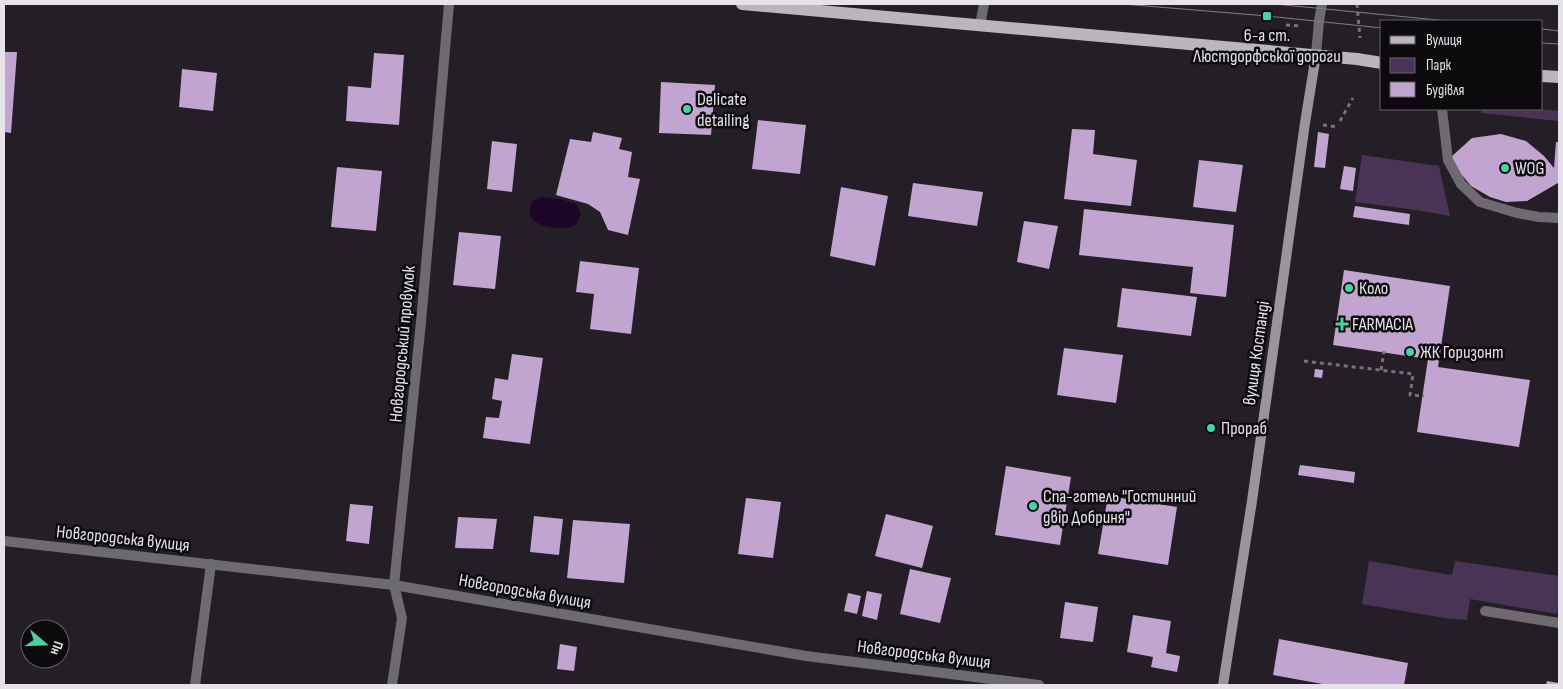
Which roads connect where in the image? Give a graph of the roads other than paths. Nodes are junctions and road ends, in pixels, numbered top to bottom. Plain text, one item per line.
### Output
1 (449, 4) edge
2 (742, 4) edge
3 (984, 4) edge
4 (1322, 4) edge
5 (980, 25) junction
6 (1316, 56) junction
7 (1380, 63) edge
8 (1543, 76) edge
9 (1559, 77) edge
10 (1442, 110) edge
11 (1559, 218) edge
12 (4, 541) edge
13 (211, 564) junction
14 (394, 585) junction
15 (1486, 611) dead end
16 (1559, 623) edge
17 (195, 685) edge
18 (392, 685) edge
19 (1039, 685) edge
20 (1223, 685) edge

1 - 14 street, Новгородський провулок
2 - 5 main road
3 - 5 street
4 - 6 street
5 - 6 main road
6 - 7 main road
6 - 20 street, вулиця Костанді
8 - 9 main road
10 - 11 street
12 - 13 street, Новгородська вулиця
13 - 14 street, Новгородська вулиця
13 - 17 street
14 - 18 street, Новгородський провулок
14 - 19 street, Новгородська вулиця
15 - 16 street

